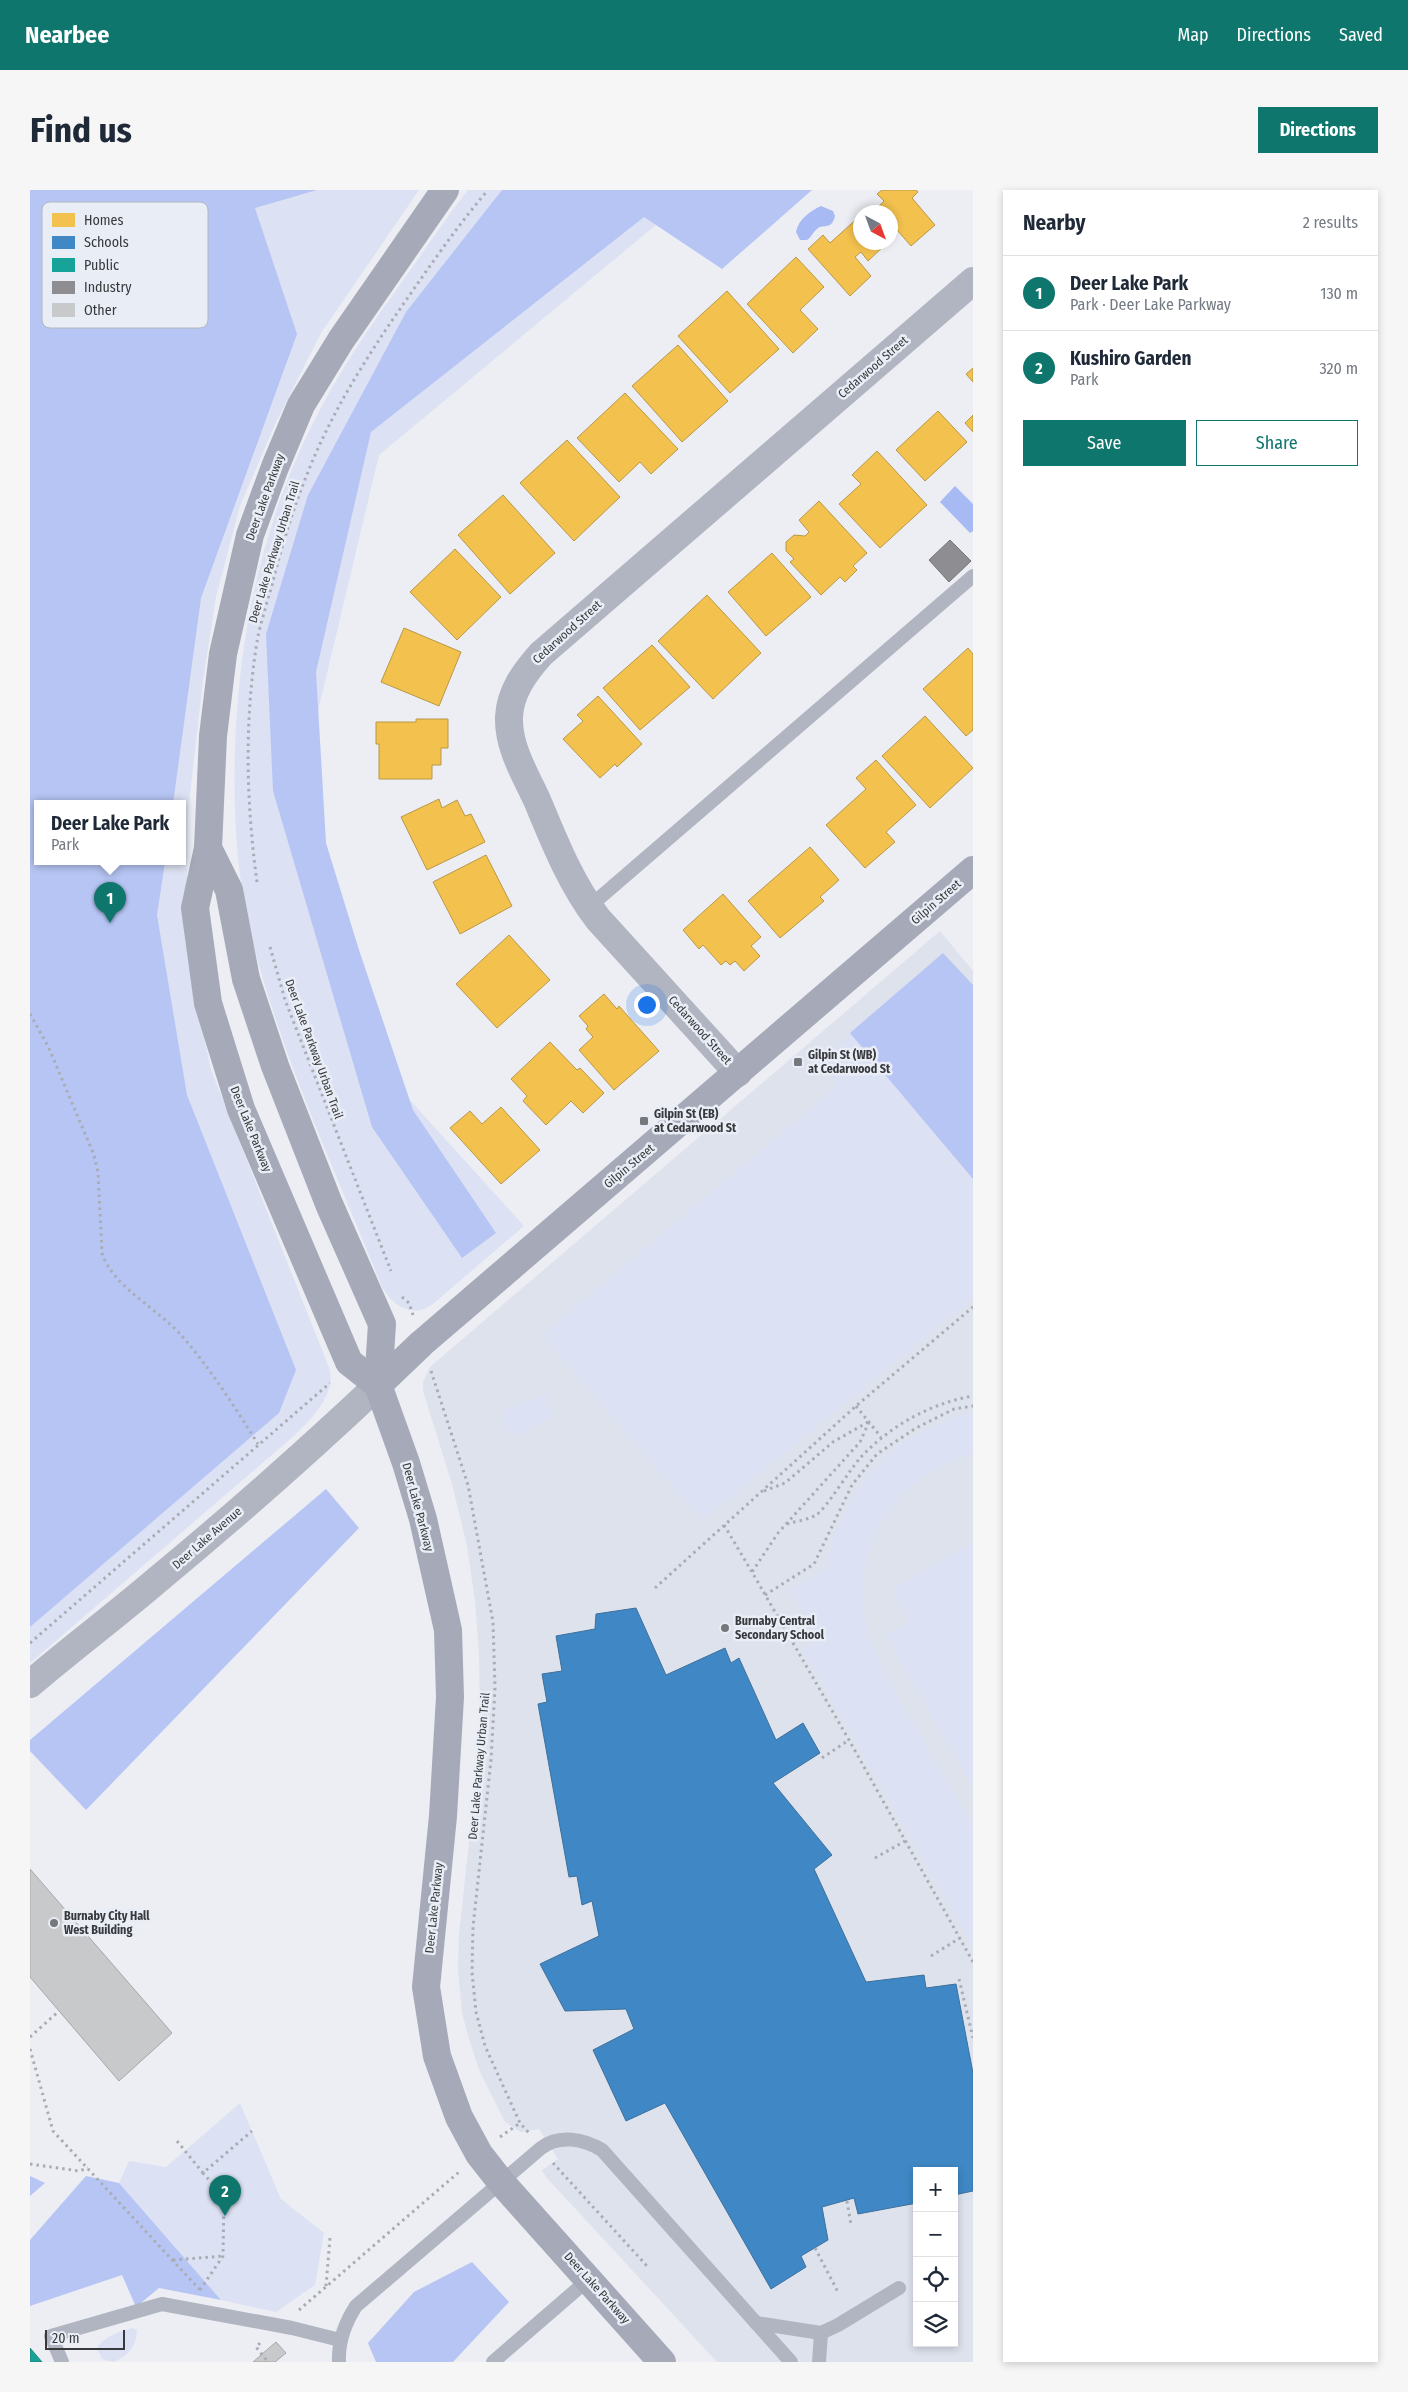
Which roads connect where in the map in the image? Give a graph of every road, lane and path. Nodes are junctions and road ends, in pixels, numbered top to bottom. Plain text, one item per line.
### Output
1 (445, 190) edge
2 (488, 190) edge
3 (973, 281) edge
4 (973, 576) edge
5 (208, 848) junction
6 (973, 870) edge
7 (258, 890) dead end
8 (589, 906) junction
9 (270, 946) dead end
10 (30, 1014) edge
11 (738, 1072) junction
12 (392, 1272) dead end
13 (399, 1290) dead end
14 (409, 1303) dead end
15 (973, 1307) edge
16 (430, 1367) dead end
17 (330, 1383) dead end
18 (378, 1385) junction
19 (973, 1396) edge
20 (856, 1406) junction
21 (973, 1406) edge
22 (869, 1422) junction
23 (881, 1437) junction
24 (258, 1444) junction
25 (761, 1492) junction
26 (724, 1525) junction
27 (786, 1525) junction
28 (752, 1572) junction
29 (655, 1588) dead end
30 (765, 1595) junction
31 (30, 1643) edge
32 (30, 1684) edge
33 (849, 1740) junction
34 (822, 1758) dead end
35 (905, 1841) junction
36 (875, 1858) dead end
37 (960, 1938) junction
38 (931, 1956) dead end
39 (973, 1962) edge
40 (959, 1979) dead end
41 (59, 2011) dead end
42 (30, 2037) edge
43 (973, 2038) edge
44 (30, 2049) edge
45 (252, 2131) dead end
46 (528, 2132) dead end
47 (177, 2141) dead end
48 (552, 2162) dead end
49 (30, 2164) edge
50 (88, 2168) junction
51 (204, 2173) junction
52 (452, 2178) dead end
53 (501, 2182) junction
54 (847, 2201) dead end
55 (851, 2225) dead end
56 (330, 2238) dead end
57 (815, 2248) dead end
58 (223, 2256) junction
59 (173, 2260) junction
60 (646, 2266) dead end
61 (589, 2279) junction
62 (326, 2287) junction
63 (899, 2288) dead end
64 (838, 2292) dead end
65 (292, 2315) dead end
66 (756, 2323) junction
67 (821, 2333) junction
68 (340, 2340) junction
69 (62, 2362) edge
70 (339, 2362) edge
71 (493, 2362) edge
72 (662, 2362) edge
73 (791, 2362) edge
74 (818, 2362) edge

1 - 5 main road, Deer Lake Parkway
2 - 7 path, Deer Lake Parkway Urban Trail
3 - 8 street, Cedarwood Street
4 - 8 lane
5 - 18 main road, Deer Lake Parkway
5 - 18 main road, Deer Lake Parkway
6 - 11 main road, Gilpin Street
8 - 11 street, Cedarwood Street
9 - 12 path, Deer Lake Parkway Urban Trail
10 - 24 path
11 - 18 main road, Gilpin Street
13 - 14 path
15 - 20 path
16 - 46 path, Deer Lake Parkway Urban Trail
17 - 24 path
18 - 32 street, Deer Lake Avenue
18 - 53 main road, Deer Lake Parkway
19 - 23 path
20 - 22 path
20 - 25 path
21 - 30 path
22 - 23 path
22 - 25 path
22 - 27 path
23 - 27 path
24 - 31 path
25 - 26 path
26 - 28 path
26 - 29 path
27 - 28 path
28 - 30 path
30 - 33 path
33 - 34 path
33 - 35 path
35 - 36 path
35 - 37 path
37 - 38 path
37 - 39 path
40 - 43 path
41 - 42 path
44 - 50 path
45 - 51 path
47 - 51 path
48 - 60 path
49 - 50 path
50 - 59 path
51 - 58 path
52 - 62 path
53 - 61 main road, Deer Lake Parkway
53 - 66 lane
53 - 68 lane
54 - 55 path
56 - 62 path
57 - 64 path
58 - 59 path
58 - 59 path
61 - 71 lane
61 - 72 main road, Deer Lake Parkway
62 - 65 path
63 - 67 lane
66 - 67 lane
66 - 73 lane
67 - 74 lane
68 - 69 lane
68 - 70 lane

